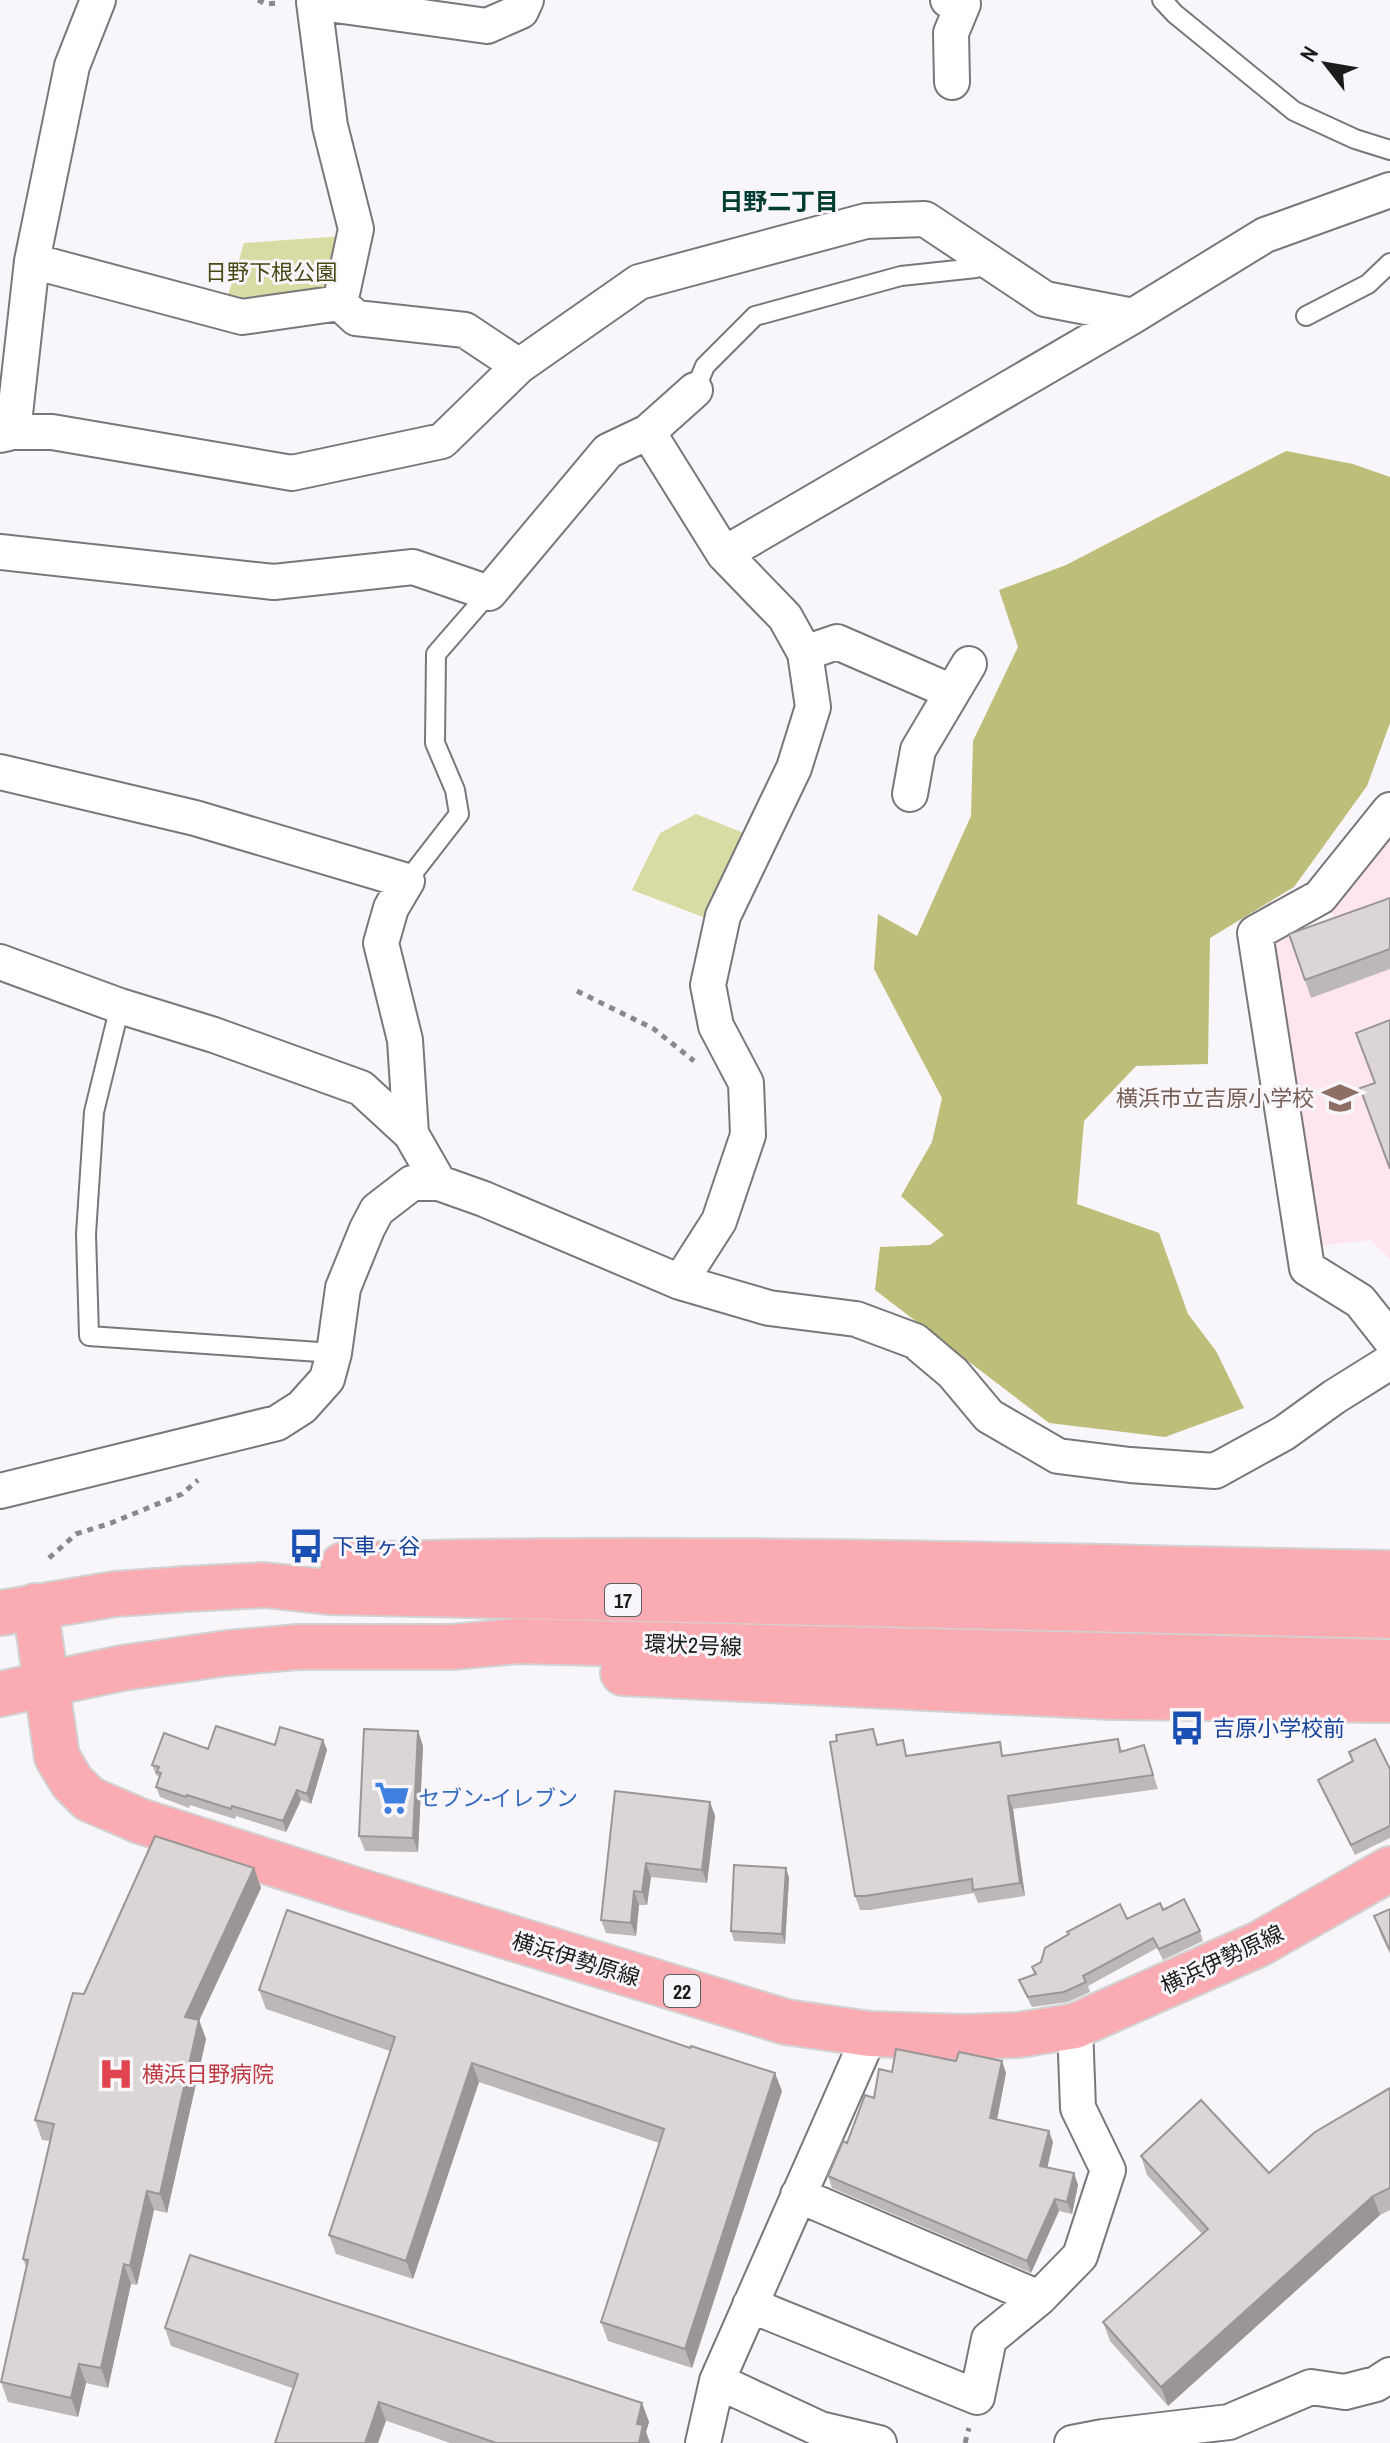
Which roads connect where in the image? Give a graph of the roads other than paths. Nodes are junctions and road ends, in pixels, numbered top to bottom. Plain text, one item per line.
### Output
1 (98, 0) edge
2 (526, 0) edge
3 (948, 0) edge
4 (1162, 0) edge
5 (952, 82) dead end
6 (1390, 150) edge
7 (1390, 190) edge
8 (32, 261) junction
9 (992, 263) junction
10 (1390, 263) edge
11 (340, 303) junction
12 (1133, 316) junction
13 (1306, 316) dead end
14 (519, 366) junction
15 (695, 390) joint
16 (648, 432) junction
17 (7, 433) edge
18 (0, 552) edge
19 (724, 554) junction
20 (489, 593) junction
21 (805, 653) junction
22 (0, 772) edge
23 (910, 794) dead end
24 (1390, 810) edge
25 (407, 881) junction
26 (0, 962) edge
27 (120, 1006) junction
28 (411, 1134) junction
29 (439, 1183) junction
30 (680, 1282) junction
31 (1390, 1339) edge
32 (334, 1353) junction
33 (1390, 1362) edge
34 (0, 1491) edge
35 (1390, 1573) edge
36 (264, 1585) junction
37 (18, 1610) edge
38 (1390, 1616) edge
39 (452, 1647) junction
40 (1390, 1662) edge
41 (47, 1683) junction
42 (0, 1694) edge
43 (1390, 1700) edge
44 (1390, 1869) edge
45 (1075, 2026) junction
46 (870, 2034) junction
47 (798, 2195) junction
48 (1039, 2298) junction
49 (750, 2305) junction
50 (1390, 2375) edge
51 (717, 2381) junction
52 (1220, 2434) edge
53 (703, 2443) edge
54 (879, 2443) edge
55 (1072, 2443) edge

1 - 8 street
2 - 11 street
3 - 5 street
4 - 6 lane
7 - 12 street
8 - 11 street
8 - 17 street
9 - 12 street
9 - 14 street
9 - 15 lane
10 - 13 lane
11 - 14 street
12 - 19 street
14 - 17 street
15 - 16 street
16 - 19 street
16 - 20 street
18 - 20 street
19 - 21 street
20 - 25 lane
21 - 23 street
21 - 30 street
22 - 25 street
24 - 31 street
25 - 28 street
26 - 27 street
27 - 28 street
27 - 32 lane
28 - 29 street
29 - 30 street
29 - 32 street
30 - 33 street
32 - 34 street
35 - 36 main road
36 - 37 main road, 環状2号線 / 17
36 - 38 main road, 環状2号線 / 17
37 - 41 main road, 横浜伊勢原線 / 22
39 - 40 main road, 環状2号線 / 17
39 - 41 main road, 環状2号線 / 17
39 - 43 main road
41 - 42 main road, 環状2号線 / 17
41 - 46 main road, 横浜伊勢原線 / 22
44 - 45 main road, 横浜伊勢原線 / 22
45 - 46 main road, 横浜伊勢原線 / 22
45 - 48 street
46 - 47 street
47 - 48 street
47 - 49 street
48 - 49 street
49 - 51 street
50 - 52 street
51 - 53 street
51 - 54 street
52 - 55 street

